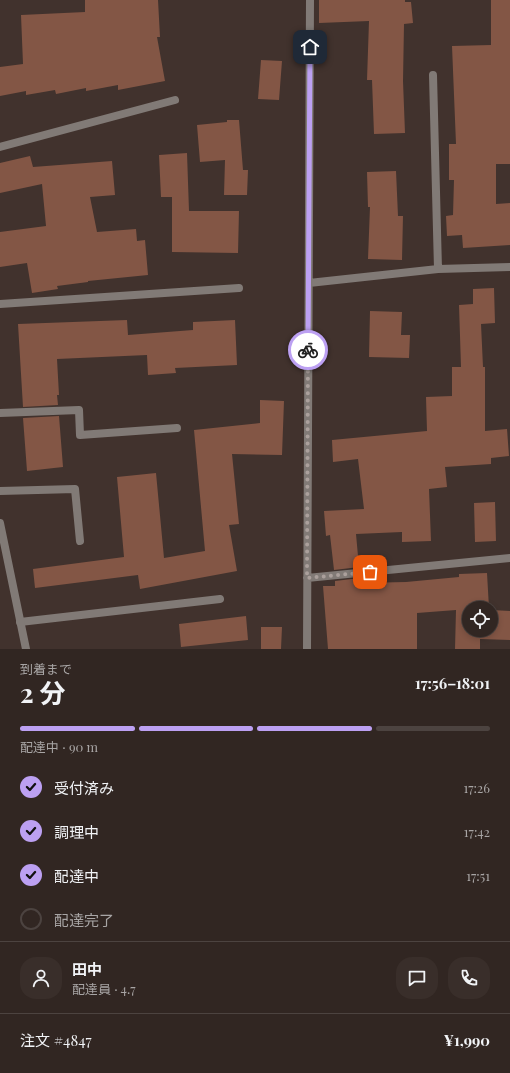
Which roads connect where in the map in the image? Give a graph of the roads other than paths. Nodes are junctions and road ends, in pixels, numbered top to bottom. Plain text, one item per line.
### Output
1 (310, 0) edge
2 (433, 75) dead end
3 (175, 100) dead end
4 (0, 147) edge
5 (510, 267) edge
6 (438, 269) junction
7 (309, 283) junction
8 (239, 288) dead end
9 (0, 304) edge
10 (0, 413) edge
11 (177, 428) dead end
12 (0, 491) edge
13 (0, 523) edge
14 (80, 541) dead end
15 (510, 558) edge
16 (307, 578) junction
17 (220, 599) dead end
18 (20, 622) junction
19 (26, 649) edge
20 (307, 649) edge

1 - 7 street
2 - 6 street
3 - 4 street
5 - 6 street
6 - 7 street
7 - 16 street
8 - 9 street
10 - 11 street
12 - 14 street
13 - 18 street
15 - 16 street
16 - 20 street
17 - 18 street
18 - 19 street

